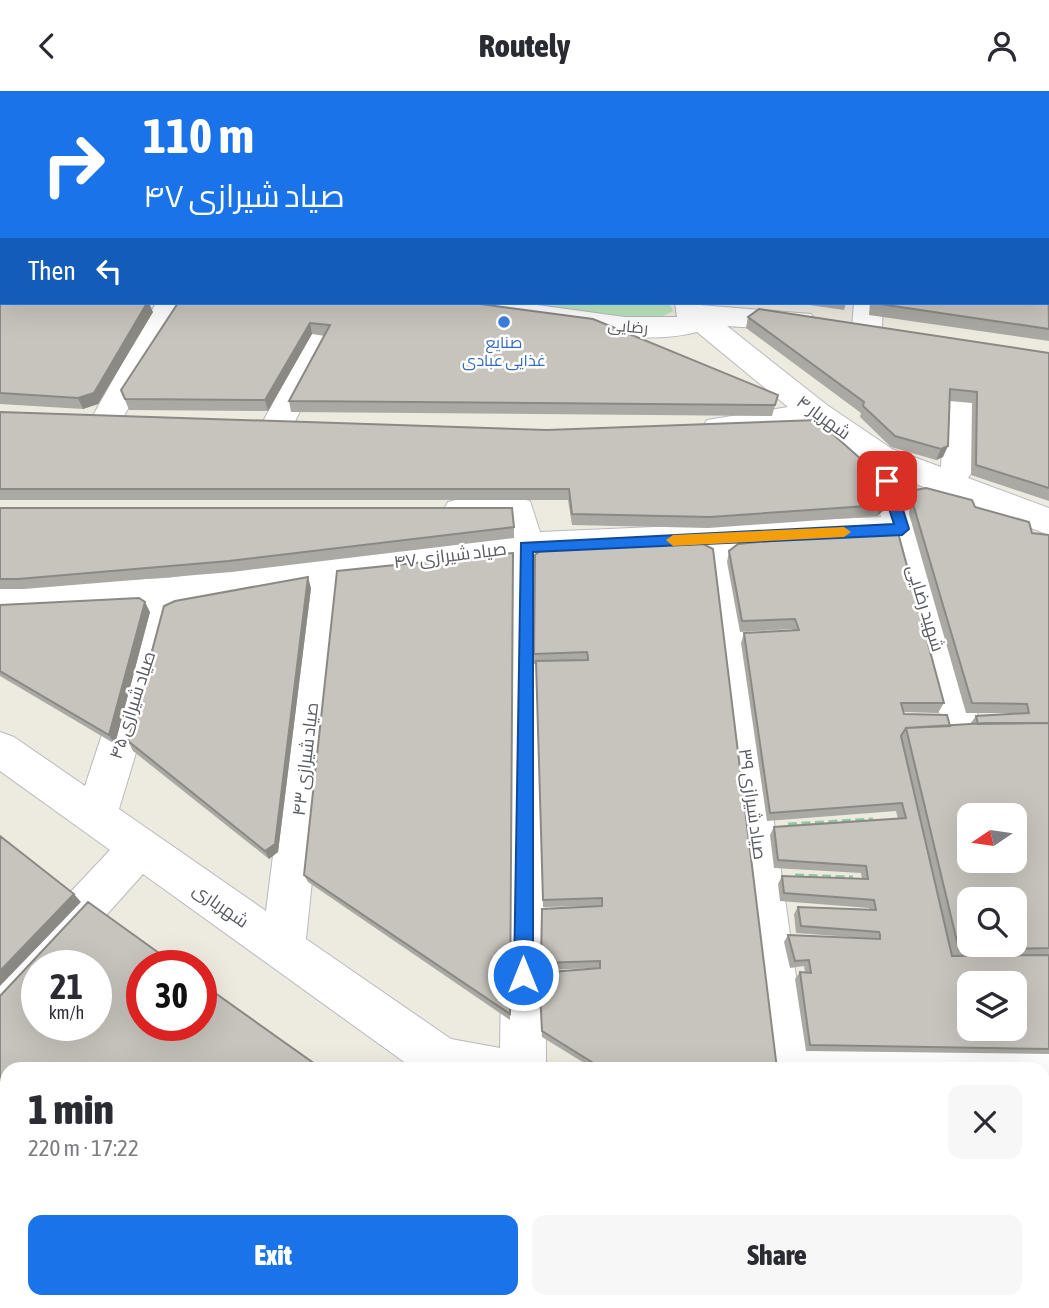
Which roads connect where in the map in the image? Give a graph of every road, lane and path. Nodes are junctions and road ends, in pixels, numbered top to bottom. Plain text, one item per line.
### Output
1 (170, 305) edge
2 (473, 305) edge
3 (691, 309) edge
4 (857, 319) edge
5 (322, 340) edge
6 (960, 405) edge
7 (816, 413) junction
8 (146, 421) edge
9 (277, 425) edge
10 (684, 429) edge
11 (880, 457) junction
12 (948, 484) junction
13 (423, 511) edge
14 (1049, 523) edge
15 (902, 529) junction
16 (716, 538) junction
17 (526, 547) junction
18 (327, 570) junction
19 (167, 592) junction
20 (0, 600) edge
21 (960, 719) dead end
22 (0, 749) edge
23 (96, 817) junction
24 (878, 820) edge
25 (756, 827) junction
26 (140, 848) junction
27 (763, 875) junction
28 (853, 878) edge
29 (283, 949) junction
30 (13, 986) edge
31 (440, 1062) edge
32 (523, 1062) edge
33 (786, 1062) edge

1 - 8 street
2 - 3 street, رضایی
3 - 4 street
3 - 7 street, شهریار ۴
5 - 9 street
6 - 12 street
7 - 10 street
7 - 11 street, شهریار ۴
11 - 12 street, شهریار ۴
11 - 15 street, شهید رضایی
12 - 14 street, شهریار ۴
13 - 17 street
15 - 16 street, صیاد شیرازی ۴۷
15 - 21 street, شهید رضایی
16 - 17 street, صیاد شیرازی ۴۷
16 - 25 street, صیاد شیرازی ۳۹
17 - 18 street, صیاد شیرازی ۴۷
17 - 32 street
18 - 19 street, صیاد شیرازی ۴۷
18 - 29 street, صیاد شیرازی ۴۳
19 - 20 street, صیاد شیرازی ۴۷
19 - 23 street, صیاد شیرازی ۴۵
22 - 23 street, شهریاری
23 - 26 street, شهریاری
24 - 25 path
25 - 27 street, صیاد شیرازی ۳۹
26 - 29 street, شهریاری
26 - 30 street
27 - 28 path
27 - 33 street, صیاد شیرازی ۳۹
29 - 31 street, شهریاری

